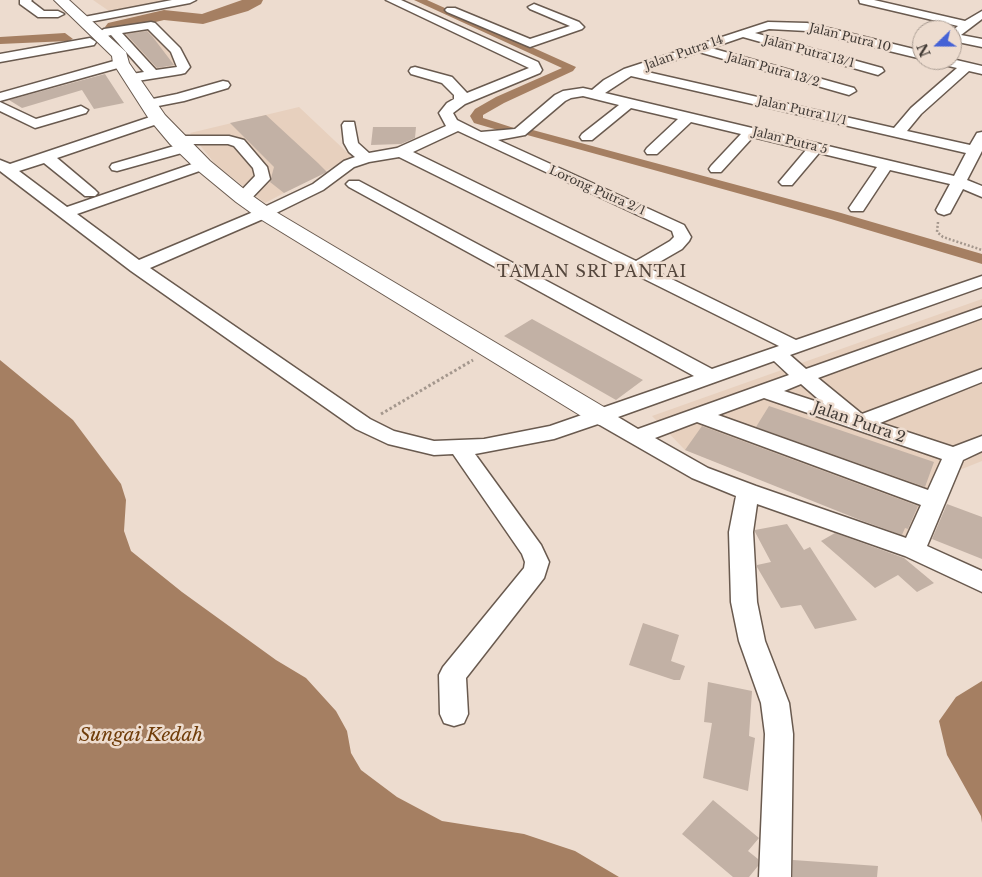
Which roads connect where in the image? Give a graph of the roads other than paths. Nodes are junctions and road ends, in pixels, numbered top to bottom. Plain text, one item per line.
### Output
1 (26, 0) edge
2 (42, 0) edge
3 (190, 0) edge
4 (392, 0) edge
5 (864, 1) edge
6 (59, 7) edge
7 (534, 7) dead end
8 (430, 16) junction
9 (84, 20) junction
10 (976, 20) edge
11 (778, 24) joint
12 (741, 33) junction
13 (101, 36) junction
14 (982, 44) edge
15 (519, 47) junction
16 (697, 48) junction
17 (906, 51) junction
18 (912, 52) edge
19 (0, 58) edge
20 (962, 65) edge
21 (966, 66) junction
22 (126, 70) junction
23 (982, 70) edge
24 (415, 71) dead end
25 (878, 71) junction
26 (629, 72) junction
27 (153, 74) junction
28 (223, 86) dead end
29 (849, 91) junction
30 (596, 94) junction
31 (0, 97) edge
32 (460, 101) junction
33 (630, 102) junction
34 (64, 105) dead end
35 (0, 106) edge
36 (81, 110) dead end
37 (153, 111) junction
38 (689, 116) junction
39 (827, 117) junction
40 (23, 118) junction
41 (349, 125) dead end
42 (456, 127) junction
43 (751, 131) junction
44 (898, 134) junction
45 (477, 136) junction
46 (982, 136) edge
47 (586, 138) dead end
48 (180, 144) junction
49 (816, 147) junction
50 (652, 151) dead end
51 (975, 151) junction
52 (401, 152) junction
53 (46, 157) junction
54 (366, 158) junction
55 (886, 164) junction
56 (202, 165) junction
57 (4, 167) edge
58 (117, 167) dead end
59 (716, 169) dead end
60 (787, 182) dead end
61 (960, 182) junction
62 (354, 184) dead end
63 (982, 192) edge
64 (90, 193) dead end
65 (243, 198) junction
66 (857, 208) dead end
67 (944, 210) road end
68 (65, 213) junction
69 (264, 213) junction
70 (137, 267) junction
71 (637, 268) junction
72 (982, 281) edge
73 (962, 288) junction
74 (982, 295) edge
75 (982, 312) edge
76 (786, 350) junction
77 (982, 375) edge
78 (804, 376) junction
79 (711, 377) junction
80 (764, 391) junction
81 (697, 415) junction
82 (600, 416) junction
83 (859, 423) junction
84 (636, 437) junction
85 (982, 443) edge
86 (460, 448) junction
87 (954, 455) junction
88 (748, 492) junction
89 (934, 501) junction
90 (912, 550) junction
91 (982, 582) edge
92 (454, 714) dead end
93 (775, 877) edge

1 - 6 street
2 - 6 main road
3 - 9 street
4 - 8 street
5 - 10 street
6 - 9 main road
6 - 13 main road
7 - 15 street
8 - 15 street
8 - 15 street
9 - 13 main road
10 - 14 street
11 - 12 street, Jalan Putra 14
11 - 17 street, Jalan Putra 10
12 - 16 street, Jalan Putra 14
12 - 25 street, Jalan Putra 13/1
13 - 19 street
13 - 22 main road
13 - 27 street
13 - 27 street
15 - 32 street
16 - 26 street, Jalan Putra 14
16 - 29 street, Jalan Putra 13/2
17 - 18 street, Jalan Putra 10
17 - 25 street
20 - 21 street
21 - 23 street
21 - 44 street
22 - 27 street
22 - 31 street
22 - 37 main road
24 - 32 street
25 - 29 street
26 - 30 street, Jalan Putra 14
26 - 39 street, Jalan Putra 11/1
28 - 37 street
29 - 39 street
30 - 33 street, Jalan Putra 5
30 - 45 street, Jalan Putra 5
32 - 42 street
33 - 38 street, Jalan Putra 5
33 - 47 street
34 - 40 street
35 - 40 street
36 - 40 street
37 - 48 main road
37 - 53 street
38 - 43 street, Jalan Putra 5
38 - 50 street
39 - 44 street, Jalan Putra 11/1
41 - 54 street
42 - 45 street, Lorong Putra 2/1
42 - 52 street
43 - 49 street, Jalan Putra 5
43 - 59 street
44 - 51 street, Jalan Putra 11/1
45 - 71 street, Lorong Putra 2/1
46 - 51 street
48 - 56 main road
48 - 58 street
48 - 65 street
49 - 55 street, Jalan Putra 5
49 - 60 street
51 - 61 street
52 - 54 street
52 - 71 street
53 - 57 street
53 - 64 street
54 - 69 street
55 - 61 street, Jalan Putra 5
55 - 66 street
56 - 65 main road
56 - 68 street
57 - 68 street
61 - 63 street, Jalan Putra 5
61 - 67 street
62 - 79 street
65 - 69 main road
68 - 70 street
69 - 70 street
69 - 82 main road
70 - 86 street
71 - 76 street
72 - 73 street
73 - 74 street
73 - 76 street
75 - 78 street
76 - 78 street
76 - 79 street
77 - 83 street
78 - 80 street
78 - 83 street
79 - 82 street
80 - 81 street
80 - 83 street, Jalan Putra 2
81 - 84 street
81 - 89 street
82 - 84 street
82 - 86 street
83 - 87 street, Jalan Putra 2
84 - 88 street
85 - 87 street
86 - 92 street
87 - 89 street
88 - 90 street
88 - 93 street
89 - 90 street
90 - 91 street

